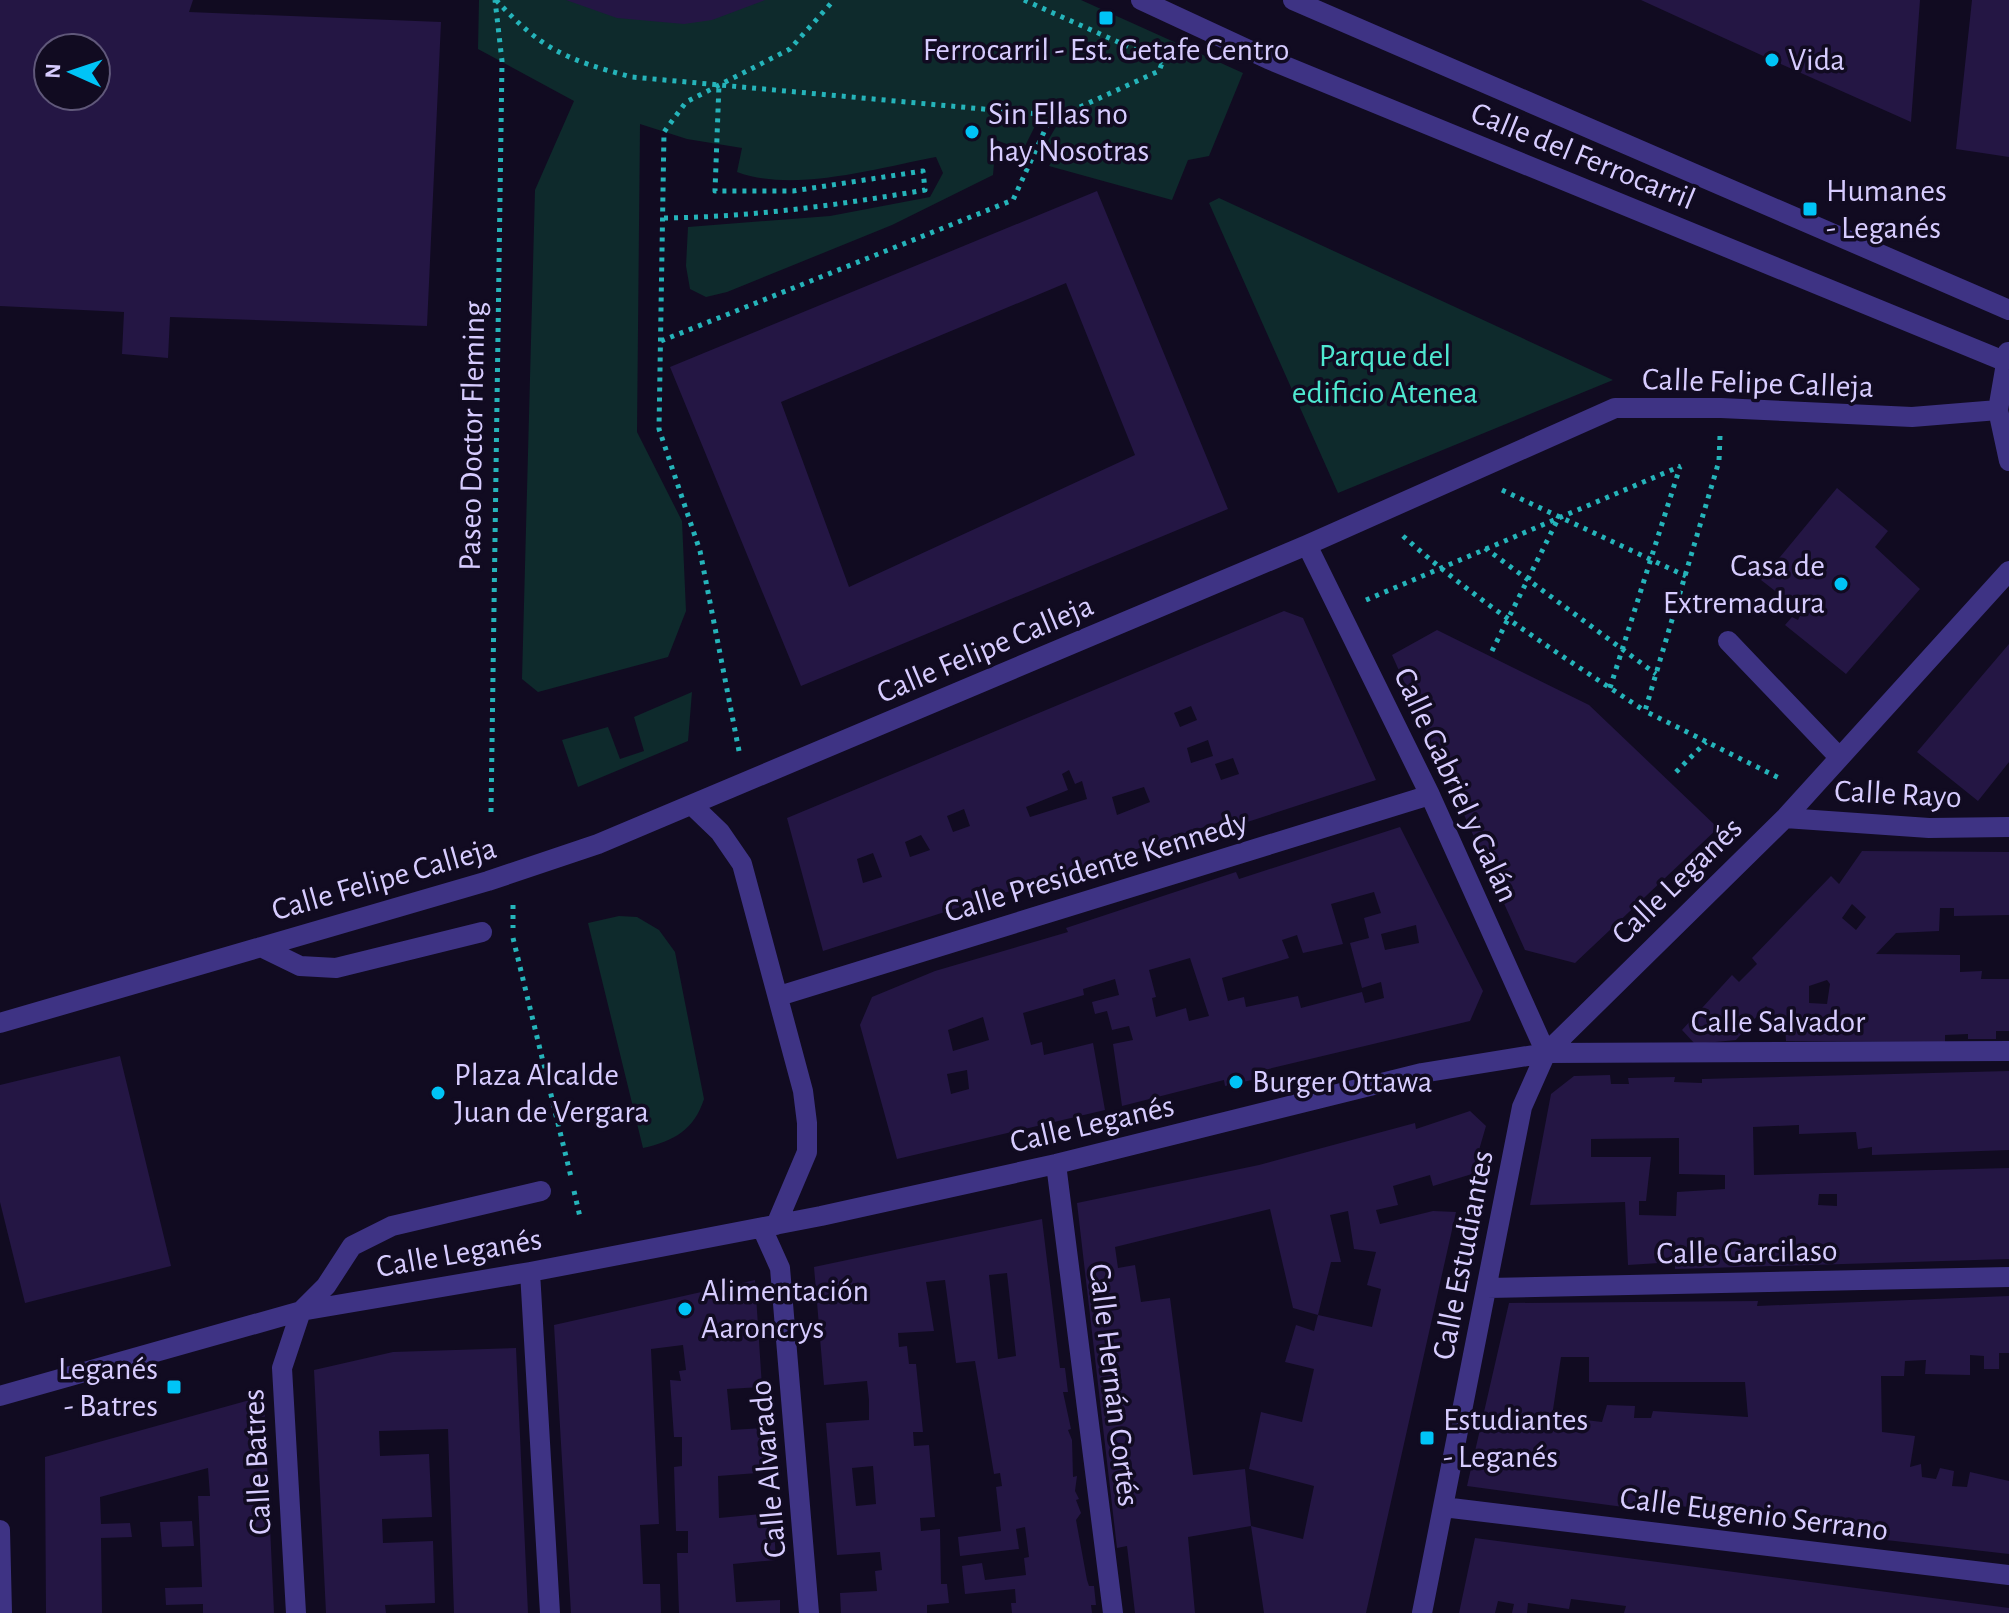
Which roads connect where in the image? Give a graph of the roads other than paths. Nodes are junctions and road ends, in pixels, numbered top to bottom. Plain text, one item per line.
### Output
1 (1141, 0) edge
2 (1293, 0) edge
3 (2009, 310) edge
4 (2006, 356) edge
5 (1998, 410) junction
6 (2009, 461) edge
7 (1307, 545) junction
8 (2009, 571) edge
9 (1728, 641) dead end
10 (1839, 757) junction
11 (1430, 795) junction
12 (694, 807) junction
13 (1785, 818) junction
14 (2009, 827) edge
15 (482, 932) dead end
16 (261, 947) junction
17 (779, 996) junction
18 (0, 1023) edge
19 (2009, 1051) edge
20 (1546, 1053) junction
21 (1056, 1164) junction
22 (541, 1191) dead end
23 (769, 1226) junction
24 (530, 1272) junction
25 (2009, 1277) edge
26 (1487, 1288) junction
27 (301, 1311) junction
28 (0, 1396) edge
29 (1443, 1507) junction
30 (0, 1530) edge
31 (2009, 1575) edge
32 (2, 1613) edge
33 (296, 1613) edge
34 (550, 1613) edge
35 (809, 1613) edge
36 (1113, 1613) edge
37 (1422, 1613) edge

1 - 4 street, Calle del Ferrocarril
2 - 3 street, Calle del Ferrocarril
4 - 5 street
5 - 6 street
5 - 7 street, Calle Felipe Calleja
7 - 11 street, Calle Gabriel y Galán
7 - 12 street, Calle Felipe Calleja
8 - 10 street, Calle Leganés
9 - 10 street
10 - 13 street, Calle Leganés
11 - 17 street, Calle Presidente Kennedy
11 - 20 street, Calle Gabriel y Galán
12 - 16 street, Calle Felipe Calleja
12 - 17 street
13 - 14 street, Calle Rayo
13 - 20 street, Calle Leganés
15 - 16 street
16 - 18 street, Calle Felipe Calleja
17 - 23 street
19 - 20 street, Calle Salvador
20 - 21 street, Calle Leganés
20 - 26 street, Calle Estudiantes
21 - 23 street, Calle Leganés
21 - 36 street, Calle Hernán Cortés
22 - 27 street
23 - 24 street, Calle Leganés
23 - 35 street, Calle Alvarado
24 - 27 street, Calle Leganés
24 - 34 street
25 - 26 street, Calle Garcilaso
26 - 29 street, Calle Estudiantes
27 - 28 street, Calle Leganés
27 - 33 street, Calle Batres
29 - 31 street, Calle Eugenio Serrano
29 - 37 street, Calle Estudiantes
30 - 32 street

